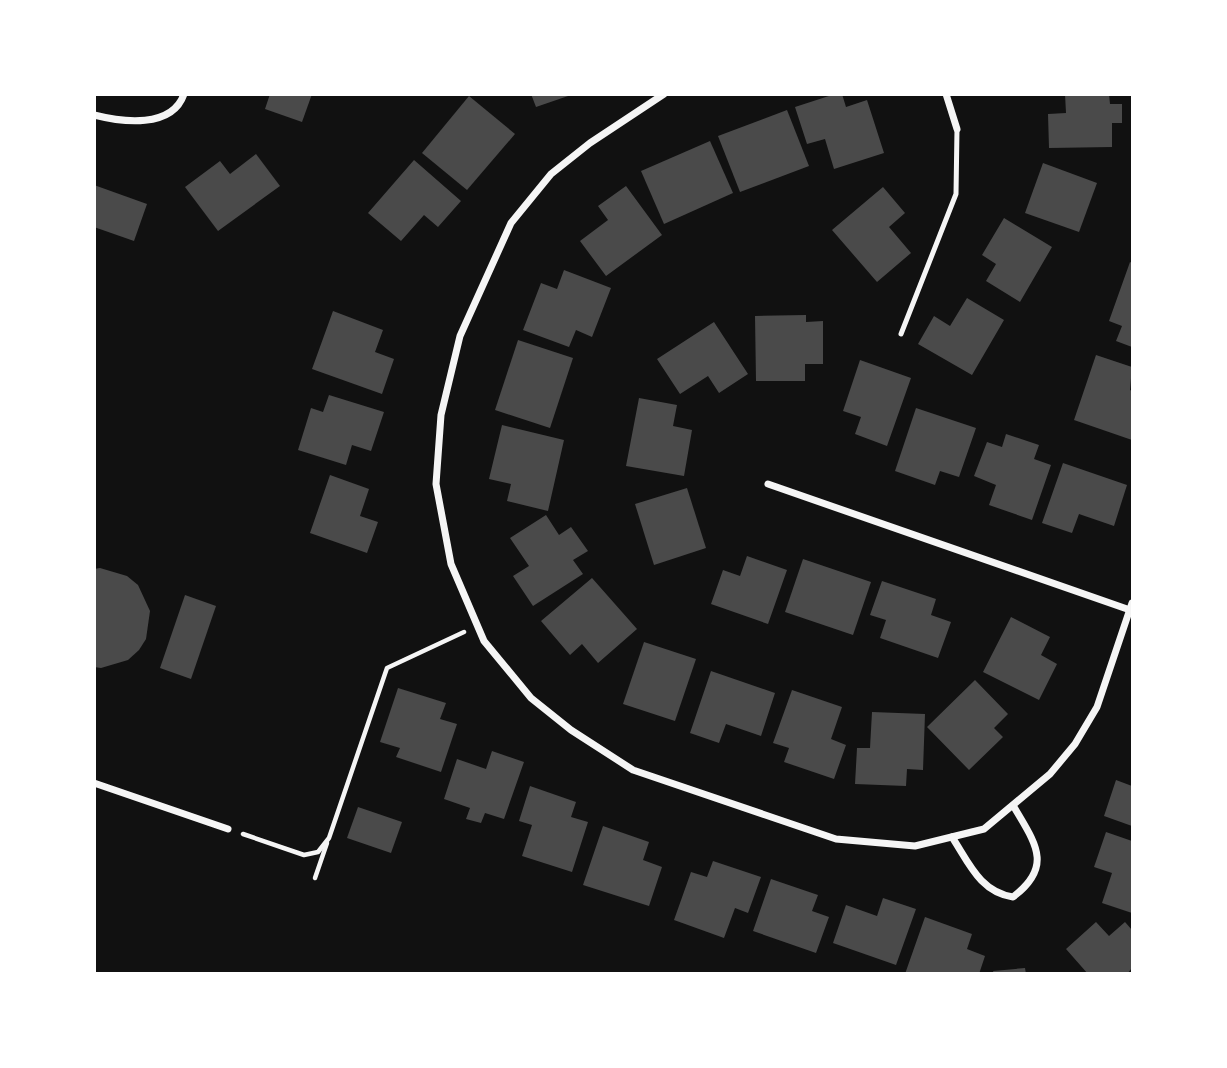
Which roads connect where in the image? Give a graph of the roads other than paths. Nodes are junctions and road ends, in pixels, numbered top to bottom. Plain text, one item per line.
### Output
1 (184, 94) edge
2 (946, 94) edge
3 (659, 96) edge
4 (94, 115) edge
5 (957, 129) joint
6 (901, 334) dead end
7 (768, 484) dead end
8 (1131, 607) edge
9 (94, 782) edge
10 (1014, 807) junction
11 (228, 829) road end
12 (952, 837) junction

1 - 4 street
2 - 5 street
3 - 12 street
5 - 6 lane
7 - 8 street
8 - 10 street
9 - 11 street
10 - 12 street
10 - 12 street

